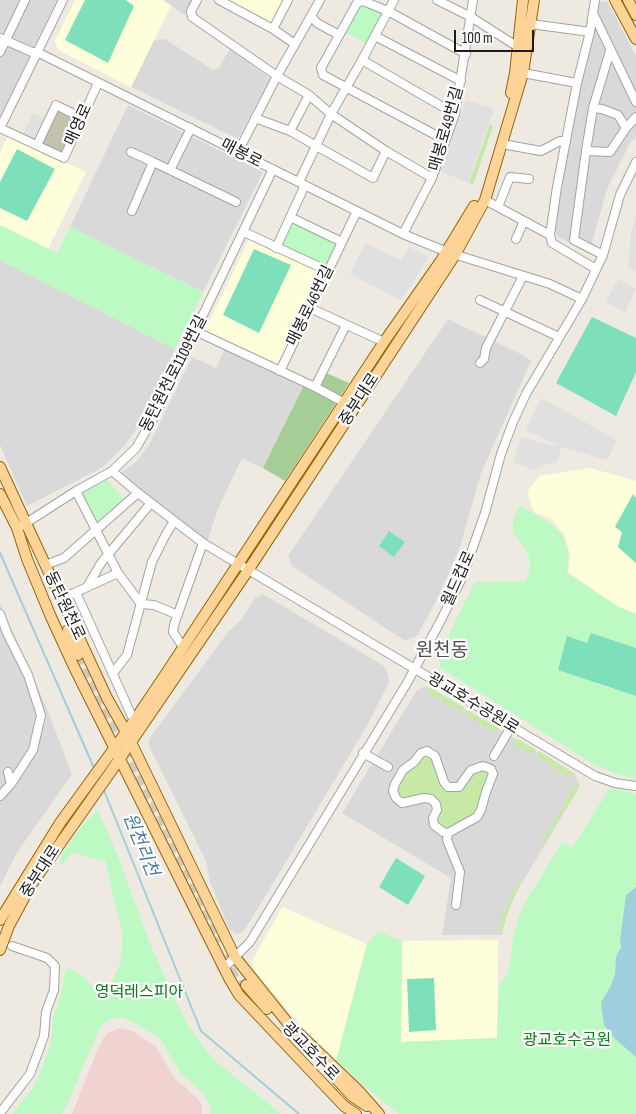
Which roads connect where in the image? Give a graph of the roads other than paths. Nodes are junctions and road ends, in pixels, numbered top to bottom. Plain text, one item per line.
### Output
1 (25, 0) edge
2 (63, 0) edge
3 (197, 0) edge
4 (220, 0) edge
5 (288, 0) edge
6 (320, 0) edge
7 (394, 0) edge
8 (437, 0) edge
9 (474, 0) edge
10 (523, 0) edge
11 (534, 0) edge
12 (595, 0) edge
13 (615, 0) edge
14 (628, 0) edge
15 (388, 12) junction
16 (593, 13) junction
17 (636, 15) edge
18 (312, 16) junction
19 (471, 18) junction
20 (531, 24) junction
21 (273, 29) junction
22 (590, 32) junction
23 (339, 35) junction
24 (375, 36) junction
25 (636, 39) edge
26 (3, 40) edge
27 (295, 44) junction
28 (518, 47) junction
29 (610, 51) junction
30 (0, 52) edge
31 (38, 52) junction
32 (466, 54) junction
33 (362, 60) junction
34 (523, 73) junction
35 (278, 76) junction
36 (461, 81) junction
37 (98, 83) junction
38 (577, 83) junction
39 (347, 86) junction
40 (309, 95) junction
41 (636, 102) edge
42 (593, 108) junction
43 (331, 114) junction
44 (455, 114) junction
45 (636, 117) edge
46 (82, 118) junction
47 (256, 118) junction
48 (0, 128) edge
49 (191, 128) junction
50 (626, 128) junction
51 (290, 131) junction
52 (445, 140) junction
53 (566, 142) junction
54 (502, 144) junction
55 (37, 145) junction
56 (317, 146) junction
57 (386, 151) junction
58 (586, 151) junction
59 (132, 152) dead end
60 (238, 152) junction
61 (153, 162) junction
62 (636, 162) edge
63 (170, 170) junction
64 (273, 170) junction
65 (432, 178) junction
66 (530, 179) dead end
67 (302, 183) junction
68 (485, 200) junction
69 (236, 202) dead end
70 (498, 207) junction
71 (357, 210) junction
72 (132, 211) dead end
73 (290, 217) junction
74 (524, 221) junction
75 (244, 232) junction
76 (403, 234) junction
77 (550, 235) junction
78 (516, 239) dead end
79 (342, 242) junction
80 (276, 248) junction
81 (451, 253) junction
82 (602, 255) junction
83 (596, 269) junction
84 (328, 271) junction
85 (523, 276) junction
86 (433, 280) junction
87 (582, 299) junction
88 (480, 300) dead end
89 (310, 308) junction
90 (504, 311) junction
91 (346, 325) junction
92 (195, 331) junction
93 (559, 337) junction
94 (384, 342) junction
95 (480, 363) dead end
96 (280, 371) junction
97 (315, 387) junction
98 (344, 403) junction
99 (0, 467) edge
100 (112, 471) junction
101 (76, 491) junction
102 (138, 493) junction
103 (0, 494) edge
104 (151, 503) junction
105 (174, 521) junction
106 (21, 526) junction
107 (96, 530) junction
108 (203, 543) junction
109 (108, 554) junction
110 (239, 563) junction
111 (45, 565) junction
112 (249, 569) junction
113 (118, 573) junction
114 (87, 587) junction
115 (74, 593) junction
116 (60, 598) junction
117 (141, 604) junction
118 (0, 614) edge
119 (178, 615) junction
120 (183, 647) junction
121 (76, 656) tunnel mouth
122 (414, 669) junction
123 (113, 673) junction
124 (134, 721) junction
125 (511, 727) junction
126 (126, 732) junction
127 (131, 742) junction
128 (112, 751) junction
129 (363, 753) junction
130 (494, 756) dead end
131 (117, 764) junction
132 (388, 767) dead end
133 (8, 772) dead end
134 (11, 784) junction
135 (636, 786) edge
136 (0, 796) edge
137 (448, 833) junction
138 (456, 905) dead end
139 (2, 910) edge
140 (0, 920) edge
141 (4, 943) edge
142 (235, 957) junction
143 (224, 968) junction
144 (0, 1113) edge
145 (356, 1114) edge
146 (362, 1114) edge
147 (378, 1114) edge

1 - 26 street
2 - 31 street, 매영로
3 - 35 street
4 - 21 street
5 - 21 street
6 - 18 street
7 - 15 street
8 - 19 street
9 - 19 street, 매봉로49번길
10 - 28 main road, 중부대로
11 - 20 main road, 중부대로
12 - 16 street
13 - 25 main road
14 - 17 main road
15 - 23 street
15 - 24 street
15 - 32 street
16 - 22 street
16 - 29 street
18 - 23 street
18 - 27 street
19 - 28 street
19 - 32 street, 매봉로49번길
20 - 22 street
20 - 34 main road, 중부대로
21 - 27 street
22 - 38 street
23 - 39 street
24 - 33 street
24 - 36 street
26 - 30 street
26 - 31 street, 매봉로
27 - 35 street
28 - 81 main road, 중부대로
29 - 41 street
29 - 42 street
31 - 37 street, 매봉로
31 - 48 street, 매영로
32 - 36 street, 매봉로49번길
33 - 39 street
33 - 44 street
34 - 38 street
34 - 54 main road, 중부대로
35 - 40 street
35 - 47 street
36 - 44 street, 매봉로49번길
37 - 46 street, 매영로
37 - 49 street, 매봉로
38 - 53 street
39 - 43 street
39 - 52 street
40 - 43 street
40 - 51 street
42 - 50 street
42 - 58 street
43 - 56 street
43 - 57 street
44 - 52 street, 매봉로49번길
45 - 50 street
46 - 55 street
46 - 55 street, 매영로
47 - 51 street
47 - 60 street
48 - 55 street, 매영로
49 - 60 street, 매봉로
49 - 63 street
50 - 58 street
51 - 56 street
52 - 65 street, 매봉로49번길
53 - 54 street
53 - 77 street
54 - 68 main road, 중부대로
56 - 57 street
56 - 67 street
57 - 65 street
58 - 82 street
59 - 61 street
60 - 64 street, 매봉로
61 - 63 street
61 - 72 street
62 - 82 street, 월드컵로
63 - 69 street
64 - 67 street, 매봉로
64 - 75 street, 동탄원천로1109번길
65 - 76 street, 매봉로49번길
66 - 70 street
67 - 71 street, 매봉로
67 - 73 street
68 - 70 street
68 - 81 main road, 중부대로
70 - 74 street
71 - 76 street, 매봉로
71 - 79 street, 매봉로46번길
73 - 79 street
73 - 80 street
74 - 77 street
74 - 78 street
75 - 80 street
75 - 92 street, 동탄원천로1109번길
76 - 81 street, 매봉로
77 - 83 street
79 - 84 street, 매봉로46번길
80 - 84 street
81 - 85 street, 매봉로
81 - 86 main road, 중부대로
82 - 83 street, 월드컵로
83 - 87 street, 월드컵로
84 - 89 street, 매봉로46번길
85 - 87 street, 매봉로
85 - 90 street
86 - 94 main road, 중부대로
86 - 112 main road, 중부대로
87 - 93 street, 월드컵로
88 - 90 street
89 - 91 street
89 - 96 street, 매봉로46번길
90 - 93 street
90 - 95 street
91 - 94 street
91 - 97 street
92 - 96 street
92 - 100 street, 동탄원천로1109번길
93 - 122 street, 월드컵로
94 - 98 main road, 중부대로
96 - 97 street
97 - 98 street
98 - 110 main road, 중부대로
99 - 106 main road, 동탄원천로
100 - 101 street, 동탄원천로1109번길
100 - 102 street, 광교호수공원로
101 - 106 street, 동탄원천로1109번길
101 - 107 street
102 - 104 street, 광교호수공원로
102 - 107 street
103 - 106 main road, 동탄원천로
104 - 105 street, 광교호수공원로
104 - 109 street
105 - 108 street, 광교호수공원로
105 - 117 street
106 - 111 main road, 동탄원천로
106 - 121 main road
106 - 128 main road, 동탄원천로
107 - 109 street
107 - 111 street
108 - 110 street, 광교호수공원로
108 - 119 street
109 - 113 street
109 - 114 street
110 - 112 street, 광교호수공원로
110 - 120 main road, 중부대로
111 - 116 main road, 동탄원천로
112 - 122 street, 광교호수공원로
112 - 127 main road, 중부대로
113 - 114 street
113 - 117 street
114 - 115 street
115 - 116 street
115 - 123 street
116 - 126 main road, 동탄원천로
117 - 119 street
117 - 123 street
118 - 134 street
119 - 120 street
120 - 124 main road, 중부대로
122 - 125 street, 광교호수공원로
122 - 129 street, 월드컵로
123 - 124 street
124 - 126 main road, 중부대로
125 - 130 street
125 - 135 street, 광교호수공원로
126 - 127 main road, 동탄원천로
126 - 128 main road, 중부대로
127 - 131 main road, 중부대로
127 - 142 main road, 동탄원천로
128 - 131 main road, 동탄원천로
128 - 139 main road, 중부대로
129 - 132 street
129 - 142 street, 월드컵로
131 - 141 main road, 중부대로
131 - 143 main road, 동탄원천로
133 - 134 street
134 - 136 street
137 - 137 street
137 - 138 street
139 - 140 main road, 중부대로
141 - 144 street
142 - 143 street, 월드컵로
142 - 147 main road, 동탄원천로
143 - 145 main road, 동탄원천로
146 - 147 main road, 광교호수로

